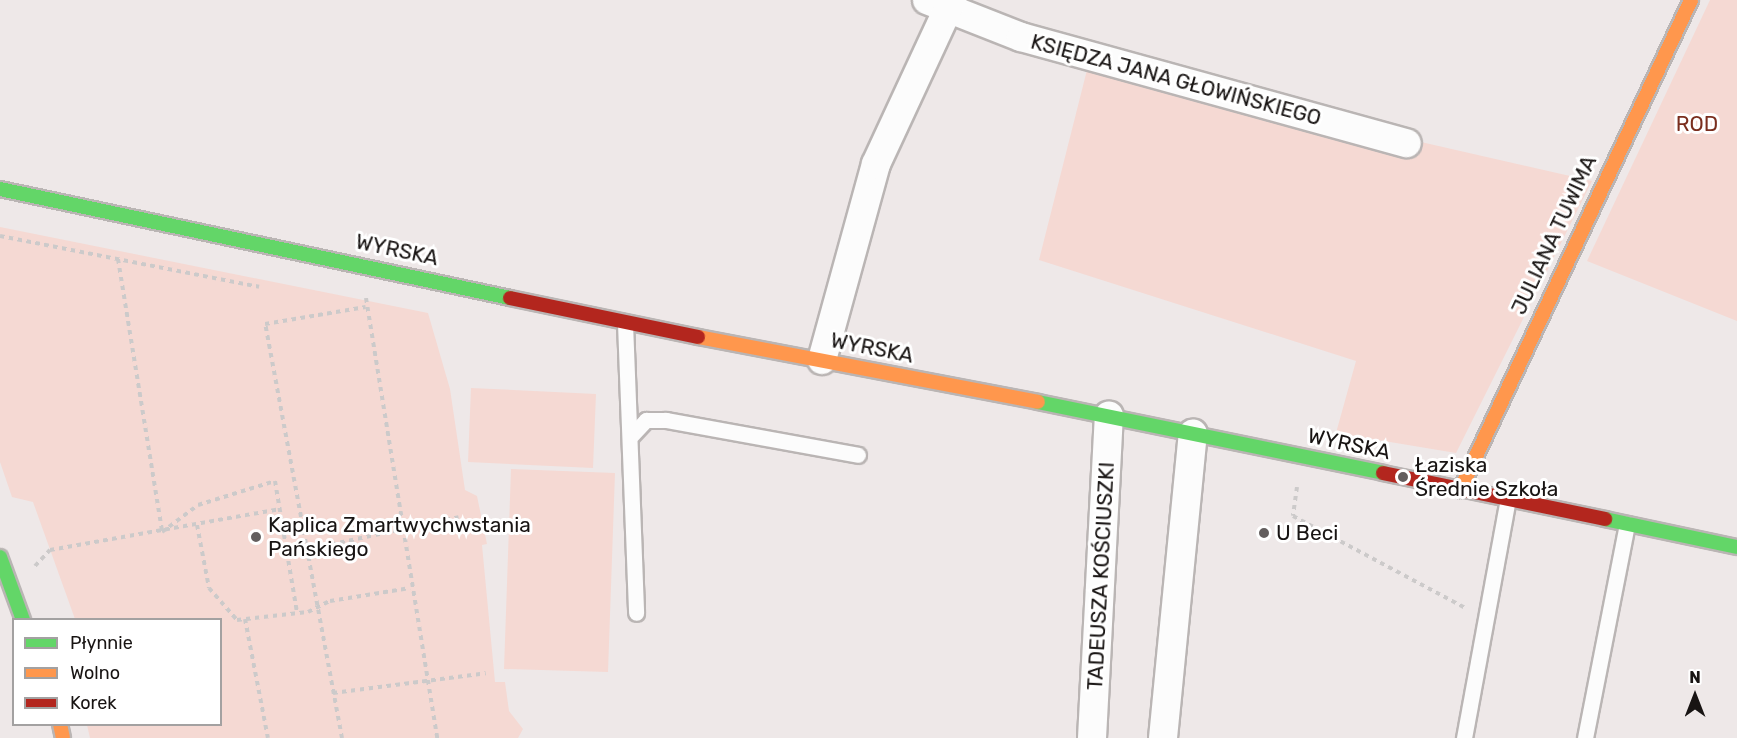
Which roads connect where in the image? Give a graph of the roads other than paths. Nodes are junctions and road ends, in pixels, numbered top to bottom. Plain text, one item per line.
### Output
1 (1691, 0) edge
2 (942, 4) edge
3 (1407, 143) dead end
4 (0, 189) edge
5 (626, 323) junction
6 (822, 360) junction
7 (1110, 415) junction
8 (1193, 433) junction
9 (632, 435) junction
10 (858, 455) dead end
11 (1460, 490) junction
12 (1508, 500) junction
13 (1627, 524) junction
14 (1737, 547) edge
15 (0, 557) edge
16 (636, 613) dead end
17 (22, 618) edge
18 (1092, 738) edge
19 (1163, 738) edge
20 (1464, 738) edge
21 (1585, 738) edge

1 - 11 street, JULIANA TUWIMA
2 - 3 street, KSIĘDZA JANA GŁOWIŃSKIEGO
2 - 6 street, KSIĘDZA JANA GŁOWIŃSKIEGO
4 - 5 street, WYRSKA
5 - 6 street, WYRSKA
5 - 9 lane
6 - 7 street, WYRSKA
7 - 8 street, WYRSKA
7 - 18 street, TADEUSZA KOŚCIUSZKI
8 - 11 street, WYRSKA
8 - 19 street
9 - 10 lane
9 - 16 lane
11 - 12 street, WYRSKA
12 - 13 street, WYRSKA
12 - 20 lane
13 - 14 street, WYRSKA
13 - 21 lane
15 - 17 street

